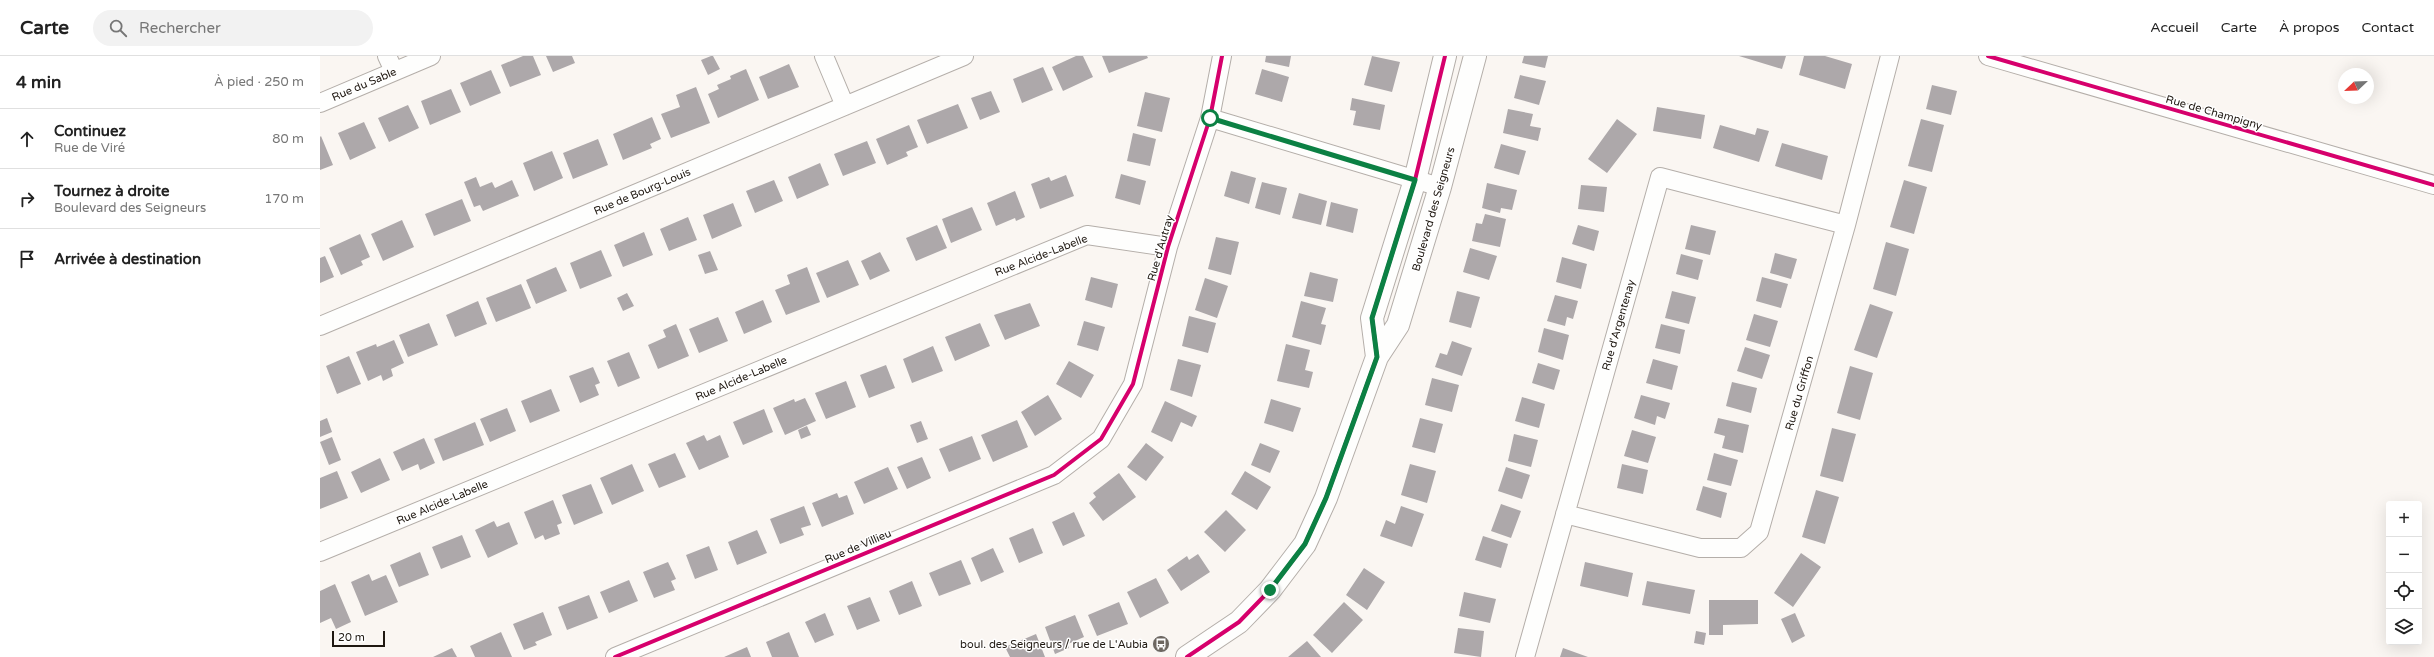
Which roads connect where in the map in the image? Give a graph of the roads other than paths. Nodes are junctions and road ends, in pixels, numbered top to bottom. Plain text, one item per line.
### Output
1 (431, 56) edge
2 (824, 56) edge
3 (964, 56) edge
4 (1222, 56) edge
5 (1445, 56) edge
6 (1475, 56) edge
7 (1890, 56) edge
8 (1988, 56) edge
9 (390, 64) edge
10 (320, 103) edge
11 (845, 106) junction
12 (1210, 118) junction
13 (1415, 180) junction
14 (2434, 185) edge
15 (1440, 187) junction
16 (1846, 225) junction
17 (1168, 247) junction
18 (320, 326) edge
19 (1377, 357) junction
20 (1101, 439) joint
21 (1565, 514) junction
22 (320, 552) edge
23 (615, 657) edge
24 (1187, 657) edge
25 (1525, 657) edge

1 - 9 street, Rue du Sable
2 - 11 street
3 - 11 street, Rue de Bourg-Louis
4 - 12 street, Rue d'Autray
5 - 13 street, Boulevard des Seigneurs
6 - 15 street, Boulevard des Seigneurs
7 - 16 street, Rue du Griffon
8 - 14 street, Rue de Champigny
9 - 10 street, Rue du Sable
11 - 18 street, Rue de Bourg-Louis
12 - 13 street
12 - 17 street, Rue d'Autray
13 - 15 street
13 - 19 street, Boulevard des Seigneurs
15 - 19 street, Boulevard des Seigneurs
16 - 21 street, Rue du Griffon
16 - 21 street, Rue d'Argentenay
17 - 20 street, Rue d'Autray
17 - 22 street, Rue Alcide-Labelle
19 - 24 street, Boulevard des Seigneurs
20 - 23 street, Rue de Villieu
21 - 25 street, Rue d'Argentenay

